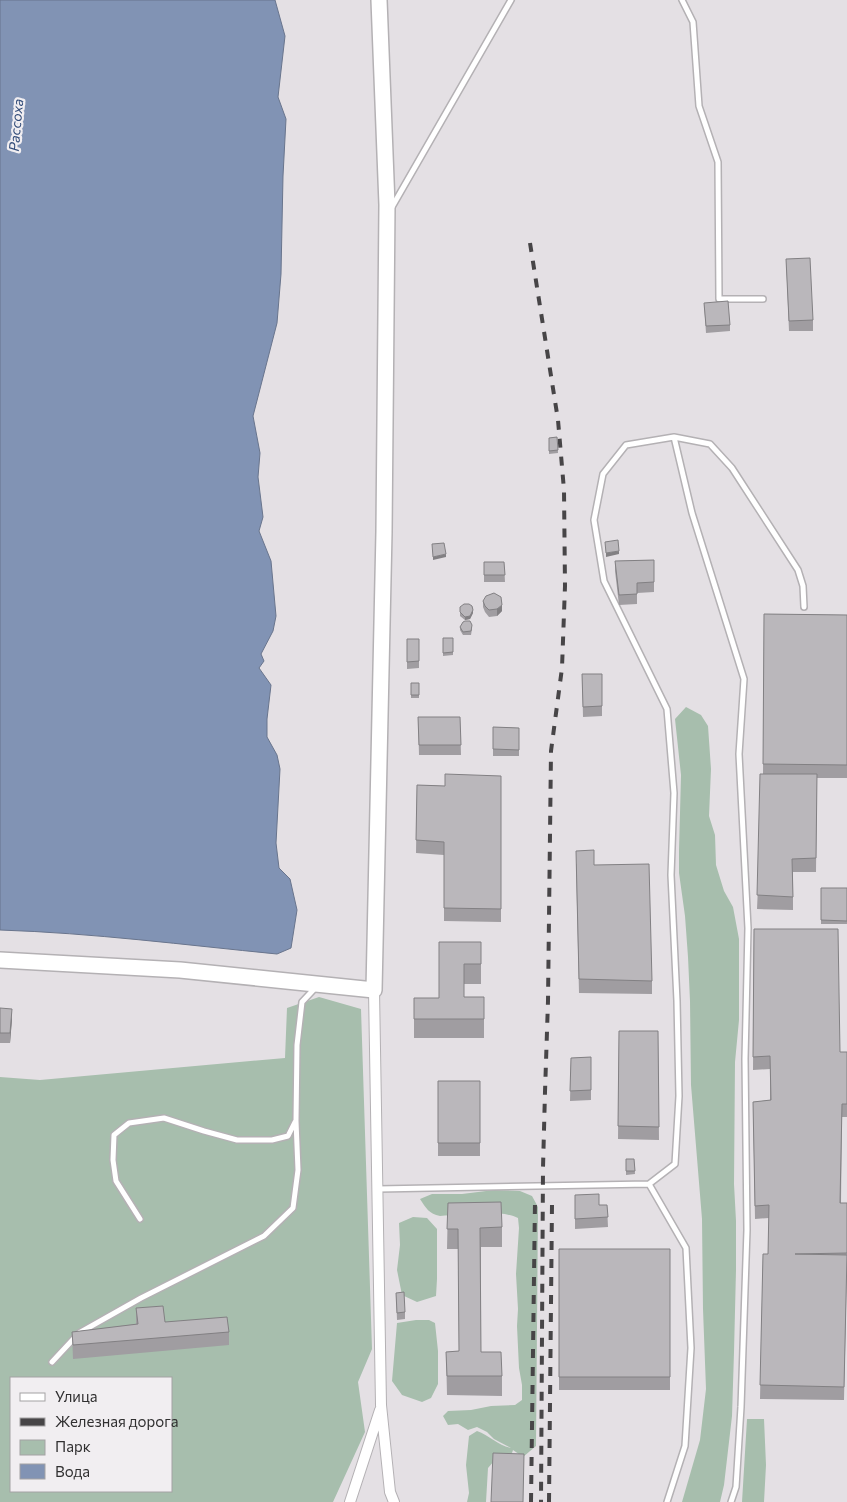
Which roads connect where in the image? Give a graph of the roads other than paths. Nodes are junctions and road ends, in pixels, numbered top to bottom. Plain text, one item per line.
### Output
1 (379, 0) edge
2 (511, 0) edge
3 (682, 0) edge
4 (387, 216) junction
5 (763, 299) dead end
6 (674, 437) junction
7 (804, 607) dead end
8 (0, 960) edge
9 (319, 984) junction
10 (374, 990) junction
11 (296, 1121) junction
12 (649, 1184) junction
13 (378, 1189) junction
14 (140, 1219) dead end
15 (52, 1362) dead end
16 (381, 1405) junction
17 (350, 1502) edge
18 (394, 1502) edge
19 (667, 1502) edge
20 (731, 1502) edge

1 - 4 street
2 - 4 lane
3 - 5 lane
4 - 10 street
6 - 7 lane
6 - 12 lane
6 - 20 lane
8 - 9 street
9 - 10 street
9 - 11 lane
10 - 13 street
11 - 14 lane
11 - 15 lane
12 - 13 lane
12 - 19 lane
13 - 16 street
16 - 17 street
16 - 18 street

